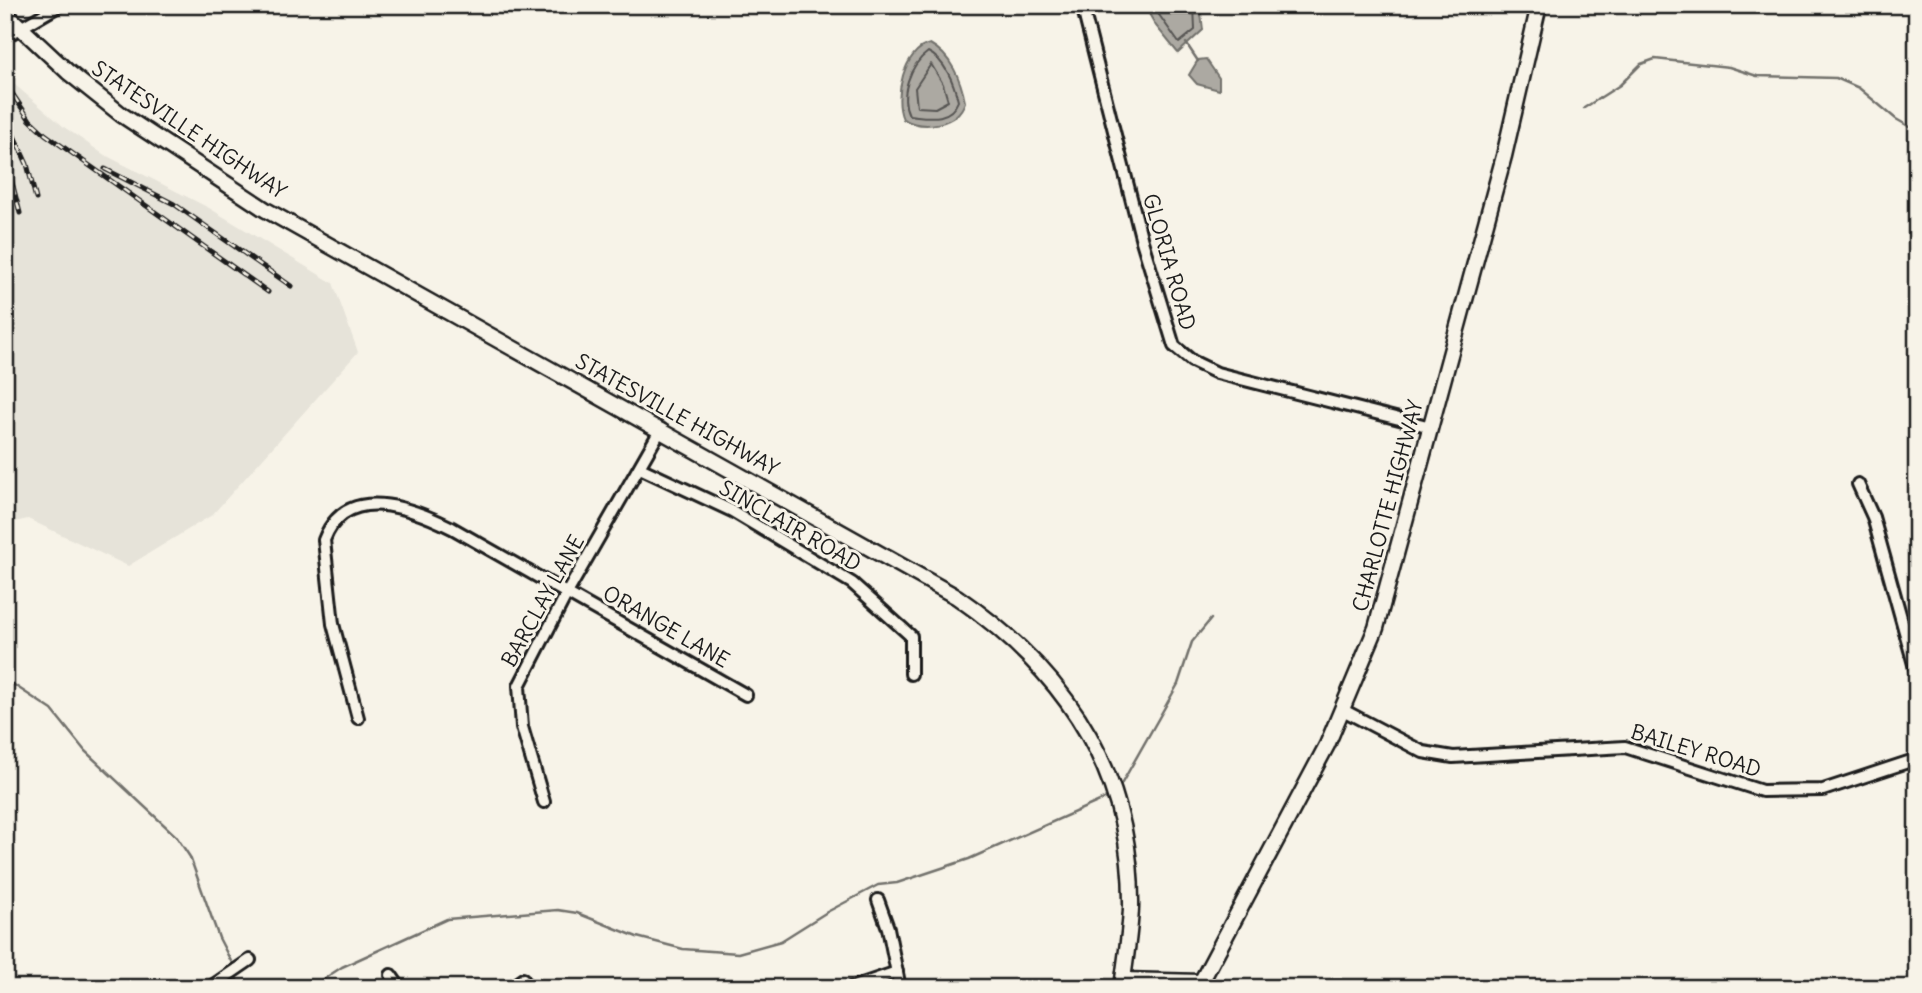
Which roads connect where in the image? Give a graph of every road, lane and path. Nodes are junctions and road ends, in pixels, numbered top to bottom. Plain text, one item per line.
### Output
1 (60, 5) edge
2 (1082, 5) edge
3 (1539, 5) edge
4 (5, 13) edge
5 (19, 29) junction
6 (5, 37) edge
7 (1432, 426) junction
8 (661, 429) junction
9 (640, 468) junction
10 (1858, 484) dead end
11 (567, 593) junction
12 (911, 674) dead end
13 (1917, 675) edge
14 (746, 695) dead end
15 (1343, 710) junction
16 (358, 718) dead end
17 (1917, 759) edge
18 (544, 803) dead end
19 (878, 900) dead end
20 (250, 960) dead end
21 (897, 972) junction
22 (391, 975) dead end
23 (523, 979) dead end
24 (1123, 984) edge
25 (1200, 985) edge
26 (209, 988) edge
27 (400, 988) edge
28 (510, 988) edge
29 (850, 988) edge
30 (900, 988) edge

1 - 5 street
2 - 7 street, GLORIA ROAD
3 - 7 main road, CHARLOTTE HIGHWAY
4 - 5 main road, STATESVILLE HIGHWAY
5 - 6 street
5 - 8 main road, STATESVILLE HIGHWAY
7 - 15 main road, CHARLOTTE HIGHWAY
8 - 9 street, BARCLAY LANE
8 - 24 main road, STATESVILLE HIGHWAY
9 - 11 street, BARCLAY LANE
9 - 12 street, SINCLAIR ROAD
10 - 13 street
11 - 14 street, ORANGE LANE
11 - 16 street, ORANGE LANE
11 - 18 street, BARCLAY LANE
15 - 17 street, BAILEY ROAD
15 - 25 main road, CHARLOTTE HIGHWAY
19 - 21 street
20 - 26 street
21 - 29 street
21 - 30 street
22 - 27 street
23 - 28 street
24 - 25 main road

